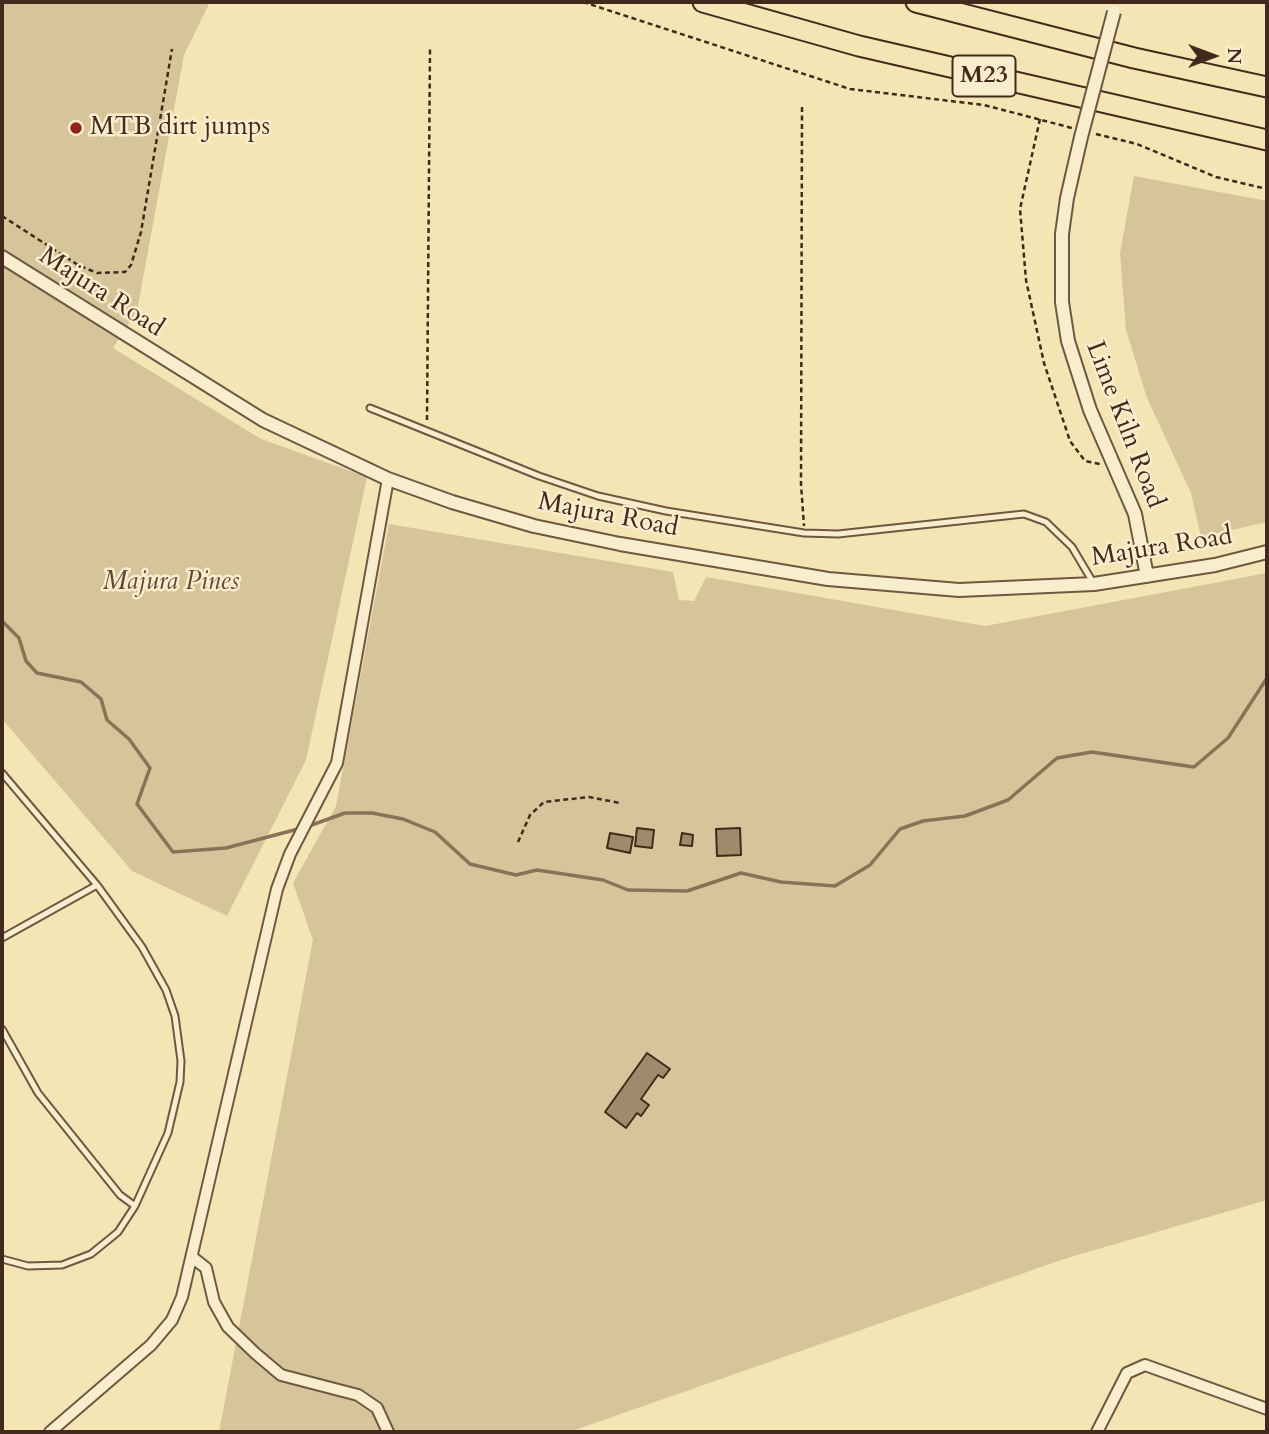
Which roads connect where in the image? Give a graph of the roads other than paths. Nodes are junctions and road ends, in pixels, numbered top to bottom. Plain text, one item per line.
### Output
1 (703, 2) edge
2 (916, 2) edge
3 (1115, 7) edge
4 (1267, 87) edge
5 (1267, 141) edge
6 (2, 257) edge
7 (370, 408) dead end
8 (388, 479) junction
9 (1267, 552) edge
10 (1147, 576) junction
11 (1094, 584) junction
12 (2, 773) edge
13 (97, 885) junction
14 (2, 938) edge
15 (2, 1029) edge
16 (135, 1206) junction
17 (192, 1257) junction
18 (2, 1259) edge
19 (1267, 1409) edge
20 (50, 1432) edge
21 (388, 1432) edge
22 (1097, 1432) edge

1 - 5 highway, M23
2 - 4 highway, M23
3 - 10 street, Lime Kiln Road, bridge
6 - 8 street, Majura Road
7 - 11 lane
8 - 11 street, Majura Road
8 - 17 street
9 - 10 street, Majura Road
10 - 11 street, Majura Road
12 - 13 lane
13 - 14 lane
13 - 16 lane
15 - 16 lane
16 - 18 lane
17 - 20 street
17 - 21 street
19 - 22 street

